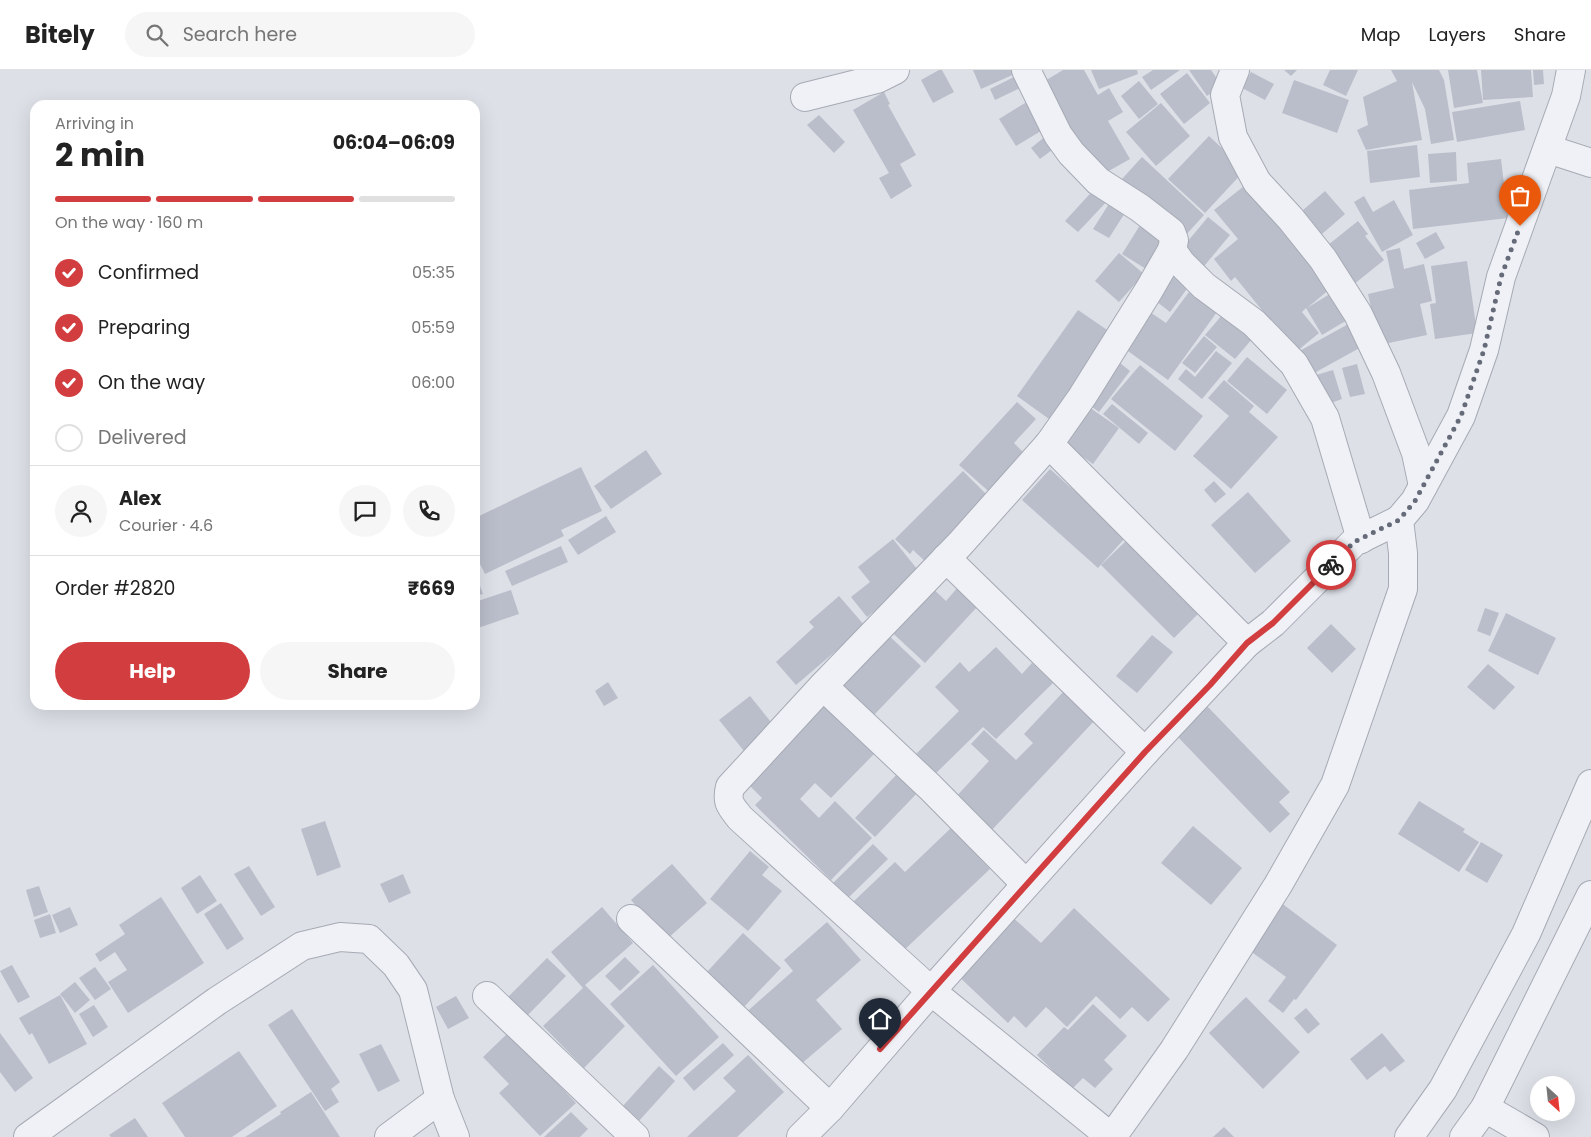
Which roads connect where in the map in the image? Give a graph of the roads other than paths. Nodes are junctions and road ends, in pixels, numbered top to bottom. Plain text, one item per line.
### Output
1 (1026, 70) edge
2 (1235, 70) edge
3 (1571, 70) edge
4 (880, 73) edge
5 (804, 97) dead end
6 (1548, 148) junction
7 (1591, 163) edge
8 (1172, 250) junction
9 (1049, 444) junction
10 (1423, 486) junction
11 (1399, 520) junction
12 (1362, 539) junction
13 (946, 558) junction
14 (1247, 643) junction
15 (822, 686) junction
16 (1145, 752) junction
17 (1591, 784) edge
18 (1026, 884) junction
19 (1591, 894) edge
20 (632, 919) dead end
21 (931, 990) junction
22 (487, 996) dead end
23 (440, 1099) junction
24 (830, 1108) junction
25 (1485, 1108) junction
26 (28, 1137) edge
27 (389, 1137) edge
28 (455, 1137) edge
29 (635, 1137) edge
30 (801, 1137) edge
31 (1112, 1137) edge
32 (1409, 1137) edge
33 (1464, 1137) edge
34 (1535, 1137) edge

1 - 8 street
2 - 10 street
3 - 6 street
4 - 5 street
6 - 7 street
6 - 10 street
8 - 9 street
8 - 12 street
9 - 13 street
9 - 14 street
10 - 11 street
11 - 12 street
11 - 31 street
12 - 14 street
13 - 15 street
13 - 16 street
14 - 16 street
15 - 18 street
15 - 21 street
16 - 18 street
17 - 32 street
18 - 21 street
19 - 25 street
20 - 24 street
21 - 24 street
21 - 31 street
22 - 29 street
23 - 26 street
23 - 27 street
23 - 28 street
24 - 30 street
25 - 33 street
25 - 34 street

